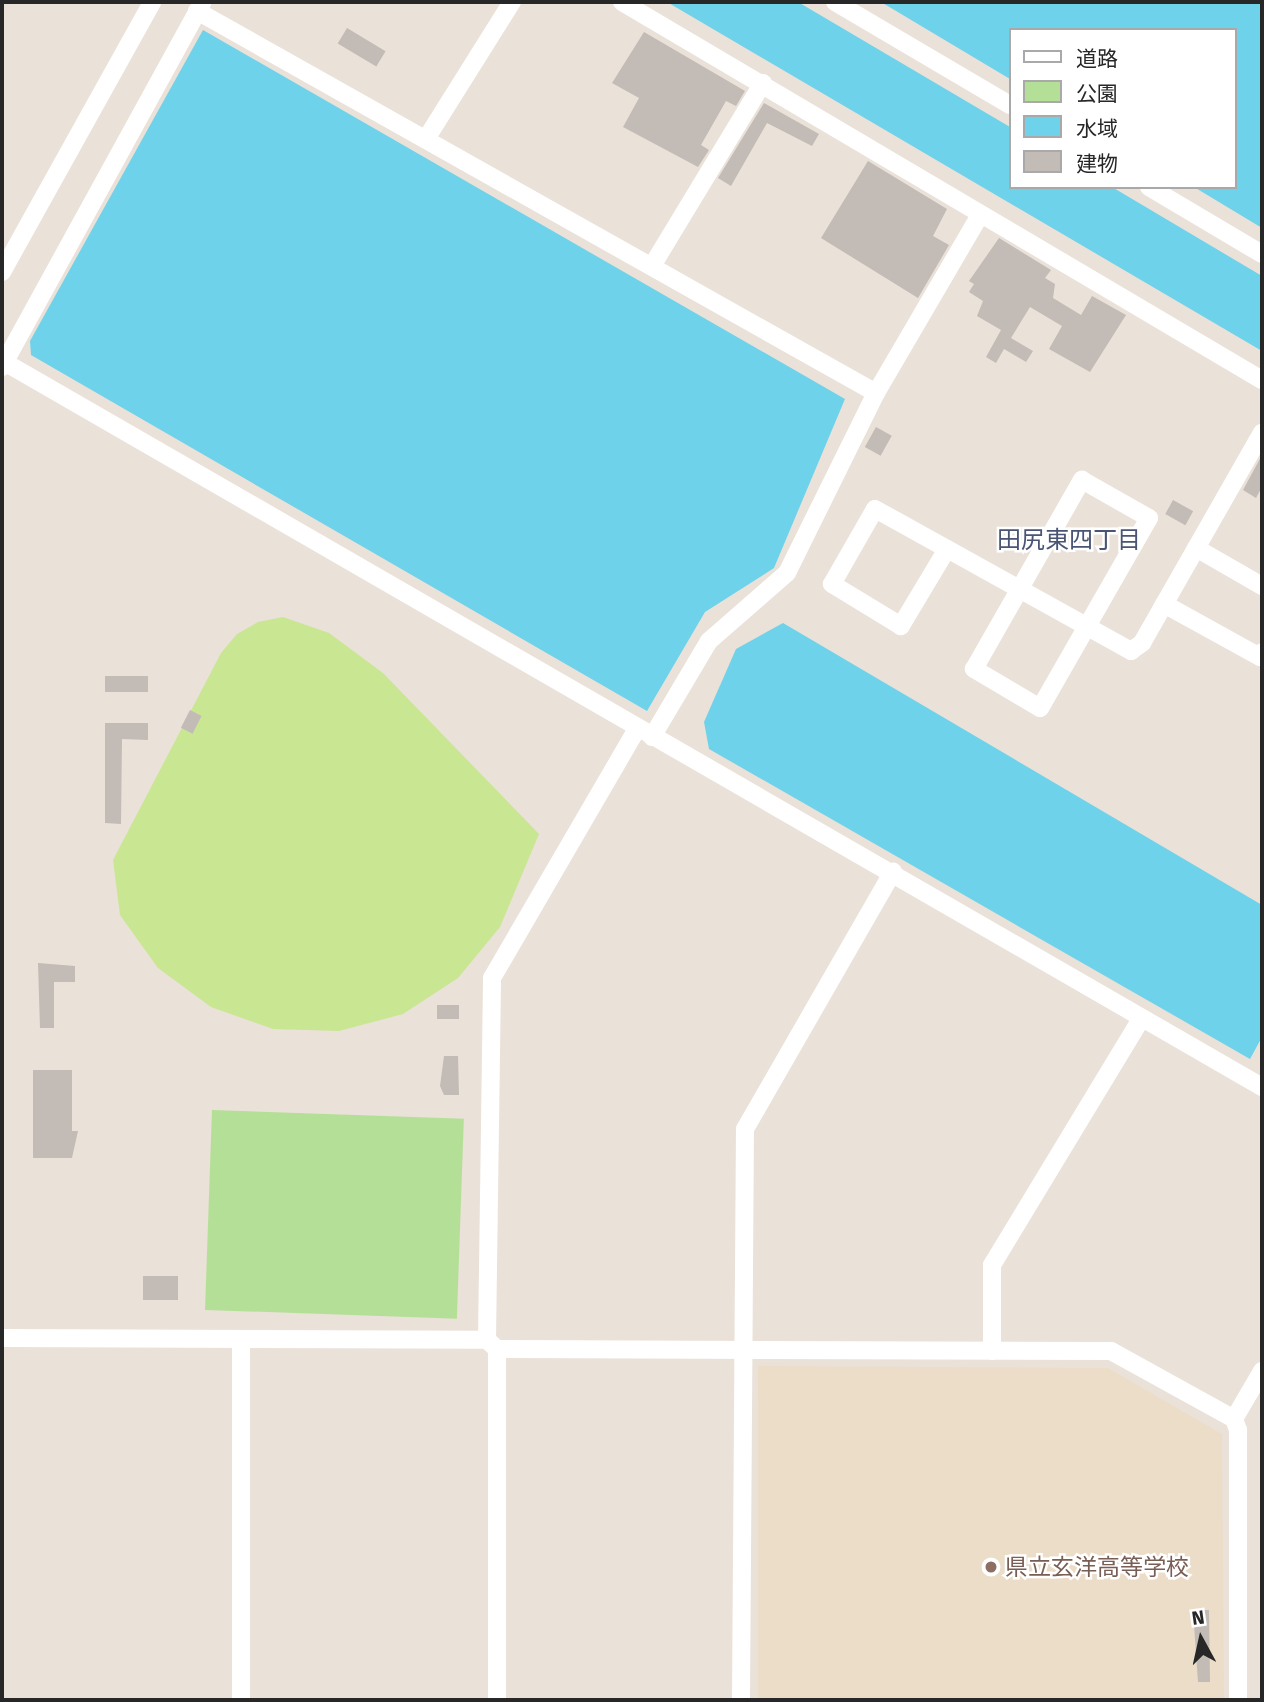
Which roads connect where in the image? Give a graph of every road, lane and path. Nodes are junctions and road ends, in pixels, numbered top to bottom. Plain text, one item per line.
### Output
1 (152, 2) edge
2 (512, 2) edge
3 (622, 2) edge
4 (835, 2) edge
5 (200, 7) edge
6 (762, 83) junction
7 (1009, 104) edge
8 (426, 139) junction
9 (1152, 189) edge
10 (979, 217) junction
11 (1262, 254) edge
12 (652, 267) junction
13 (2, 272) edge
14 (4, 365) edge
15 (1262, 380) edge
16 (876, 393) junction
17 (1262, 433) edge
18 (1196, 548) junction
19 (947, 549) junction
20 (1262, 586) edge
21 (1020, 589) junction
22 (1164, 604) junction
23 (1088, 627) junction
24 (1262, 653) edge
25 (645, 733) junction
26 (893, 872) junction
27 (1140, 1021) junction
28 (1262, 1087) edge
29 (2, 1338) edge
30 (241, 1339) junction
31 (492, 1345) junction
32 (742, 1350) junction
33 (992, 1351) junction
34 (1262, 1371) edge
35 (1234, 1419) junction
36 (241, 1700) edge
37 (497, 1700) edge
38 (741, 1700) edge
39 (1238, 1700) edge

1 - 13 street
2 - 8 street
3 - 6 street
4 - 7 street
5 - 8 street
5 - 14 street
6 - 10 street
6 - 12 street
8 - 12 street
9 - 11 street
10 - 15 street
10 - 16 street
12 - 16 street
14 - 25 street
16 - 25 street
17 - 18 street
18 - 20 street
18 - 22 street
19 - 19 street
19 - 21 street
21 - 23 street
21 - 23 street
21 - 23 street
22 - 23 street
22 - 24 street
25 - 26 street
25 - 31 street
26 - 27 street
26 - 32 street
27 - 28 street
27 - 33 street
29 - 30 street
30 - 31 street
30 - 36 street
31 - 32 street
31 - 37 street
32 - 33 street
32 - 38 street
33 - 35 street
34 - 35 street
35 - 39 street

